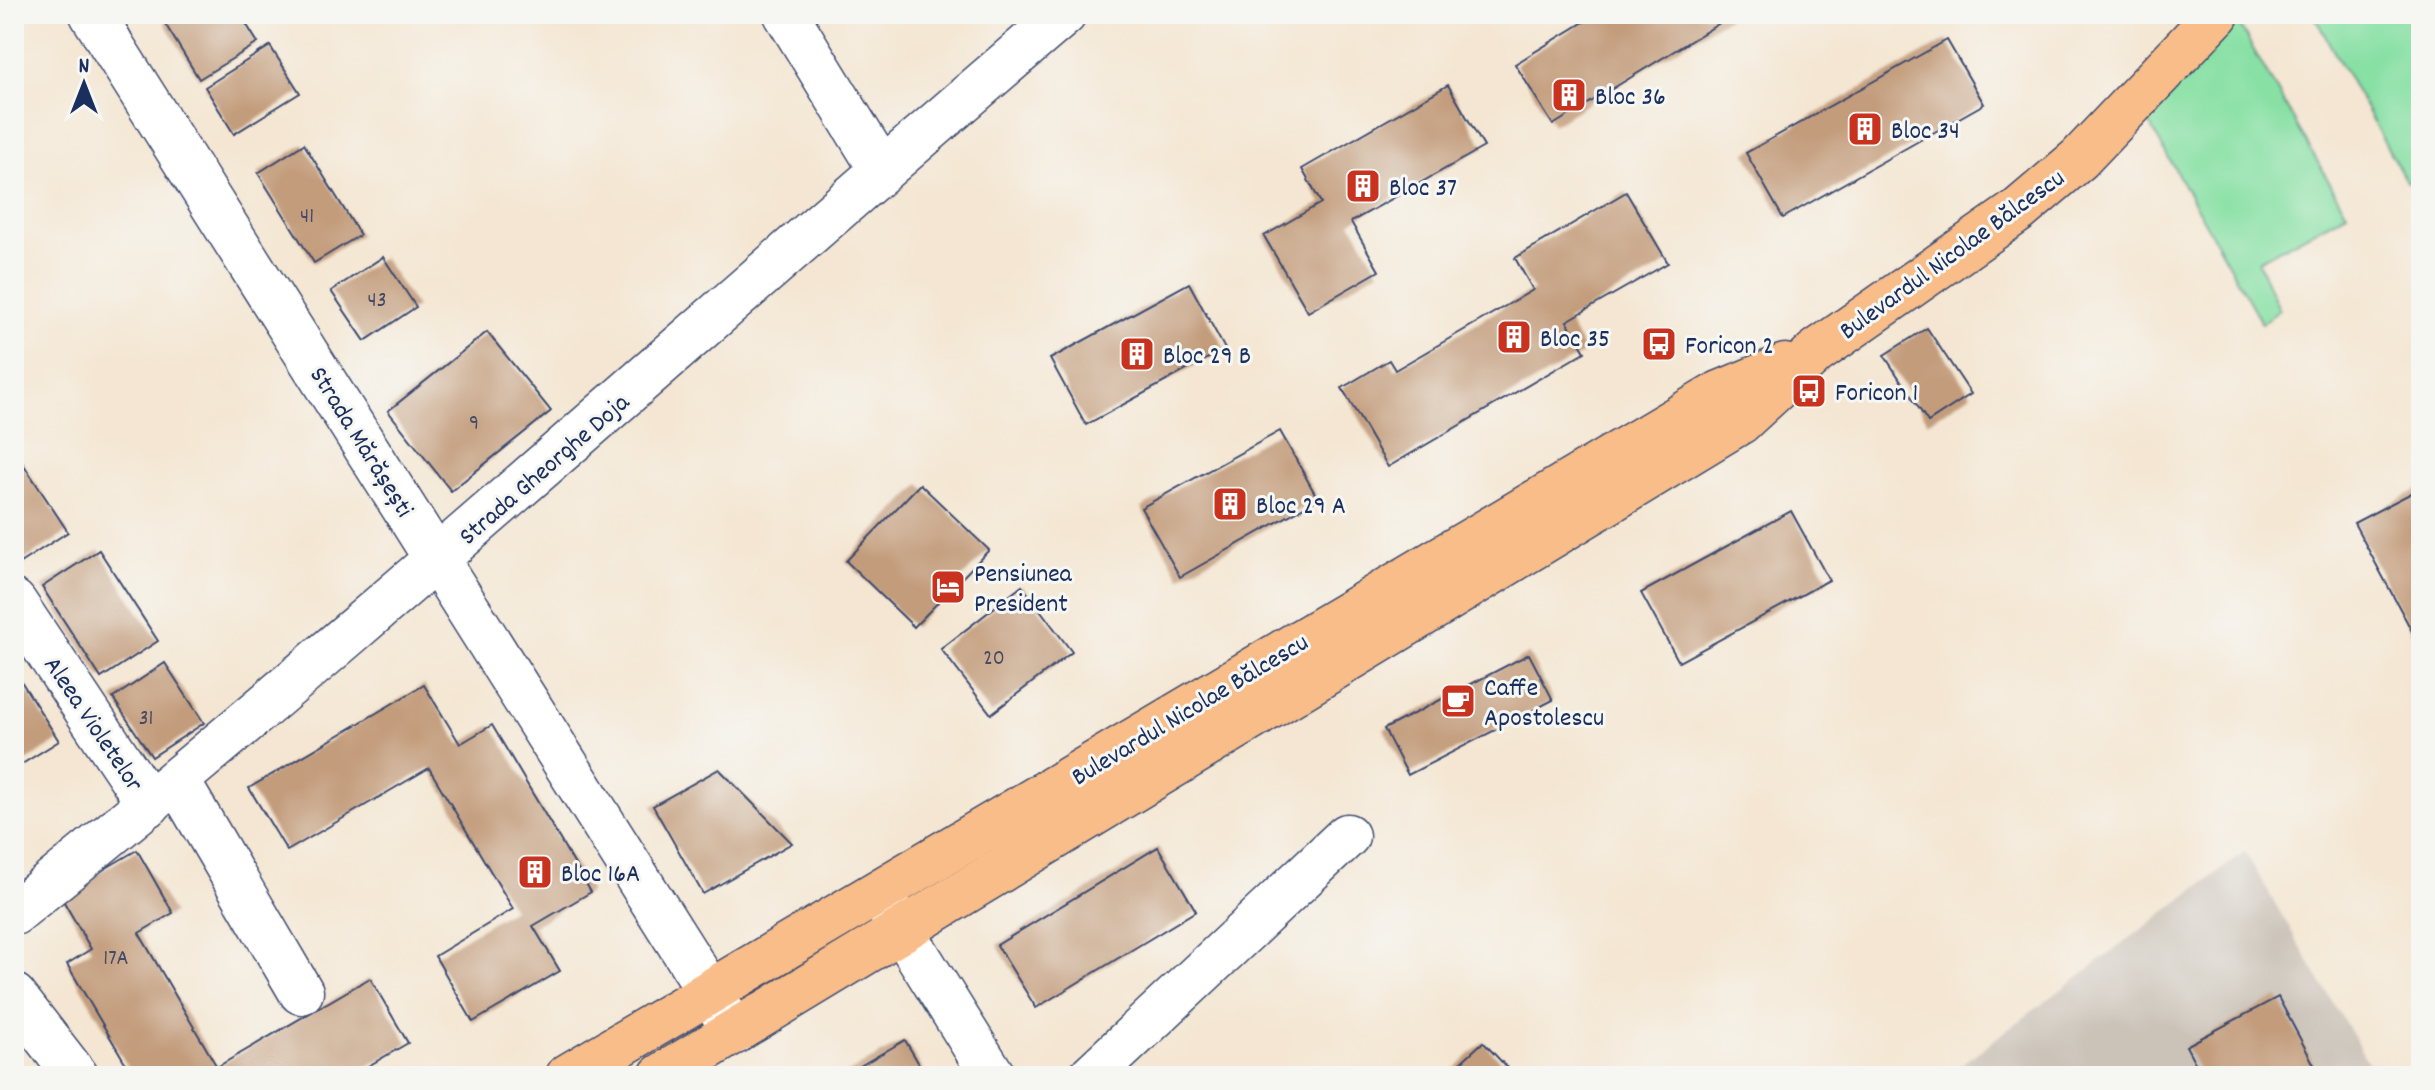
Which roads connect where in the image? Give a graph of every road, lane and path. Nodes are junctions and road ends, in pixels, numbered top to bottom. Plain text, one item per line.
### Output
1 (92, 14) edge
2 (786, 14) edge
3 (1064, 14) edge
4 (2217, 14) edge
5 (881, 169) junction
6 (1816, 352) junction
7 (438, 560) junction
8 (14, 602) edge
9 (163, 793) junction
10 (1347, 836) dead end
11 (879, 892) junction
12 (14, 913) edge
13 (902, 930) junction
14 (301, 992) dead end
15 (712, 993) junction
16 (14, 996) edge
17 (735, 1032) junction
18 (76, 1076) edge
19 (568, 1076) edge
20 (661, 1076) edge
21 (993, 1076) edge
22 (1091, 1076) edge

1 - 7 street, Strada Mărășești
2 - 5 street
3 - 5 street, Strada Gheorghe Doja
4 - 6 main road, Bulevardul Nicolae Bălcescu
5 - 7 street, Strada Gheorghe Doja
6 - 11 main road, Bulevardul Nicolae Bălcescu
6 - 13 main road, Bulevardul Nicolae Bălcescu
7 - 9 street, Strada Gheorghe Doja
7 - 15 street, Strada Mărășești
8 - 9 street, Aleea Violetelor
9 - 12 street, Strada Gheorghe Doja
9 - 14 street, Aleea Violetelor
10 - 22 street
11 - 13 street
11 - 15 main road, Bulevardul Nicolae Bălcescu
13 - 17 main road, Bulevardul Nicolae Bălcescu
13 - 21 street
15 - 17 street, Strada Mărășești
15 - 19 main road, Bulevardul Nicolae Bălcescu
16 - 18 street
17 - 20 main road, Bulevardul Nicolae Bălcescu

